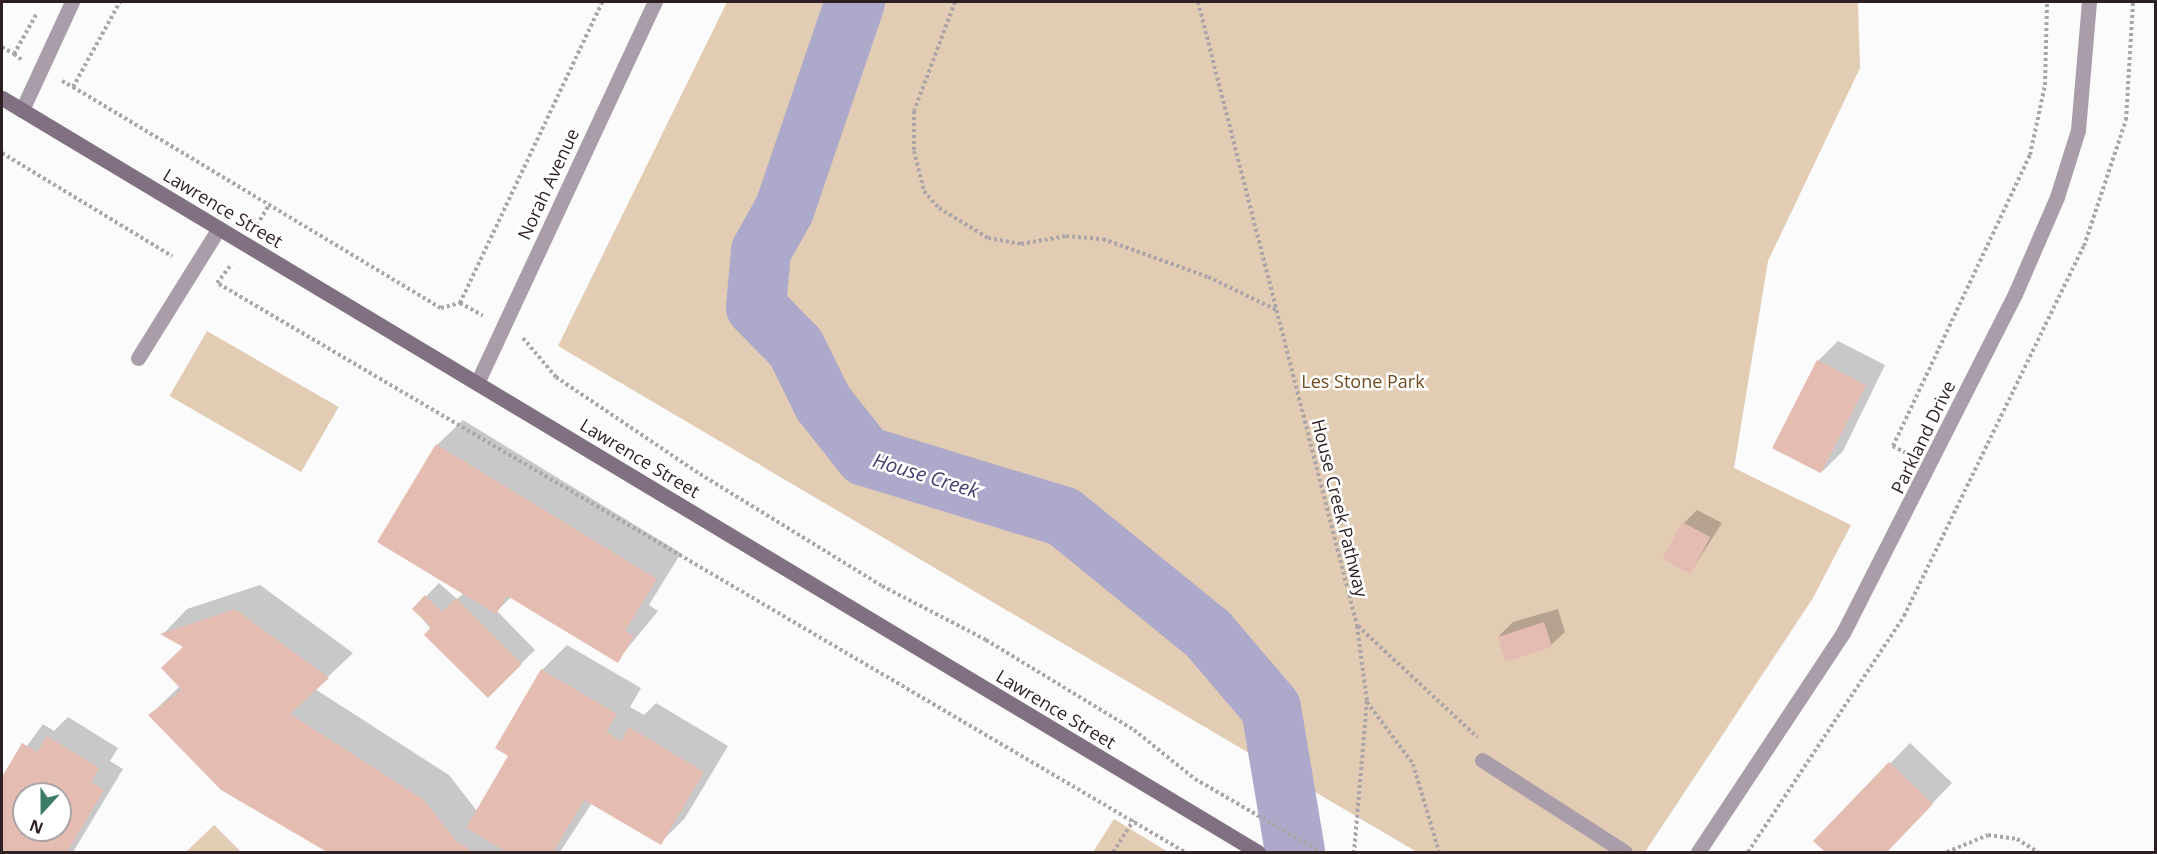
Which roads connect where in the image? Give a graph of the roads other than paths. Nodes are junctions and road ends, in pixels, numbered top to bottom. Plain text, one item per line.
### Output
1 (72, 2) edge
2 (655, 2) edge
3 (2089, 2) edge
4 (2, 98) edge
5 (22, 110) junction
6 (219, 228) junction
7 (138, 358) dead end
8 (477, 383) junction
9 (1482, 760) road end
10 (1258, 852) edge
11 (1625, 852) edge
12 (1698, 852) edge

1 - 5 street
2 - 8 street, Norah Avenue
3 - 12 street, Parkland Drive
4 - 5 main road, Lawrence Street
5 - 6 main road, Lawrence Street
6 - 7 street
6 - 8 main road, Lawrence Street
8 - 10 main road, Lawrence Street
9 - 11 street

